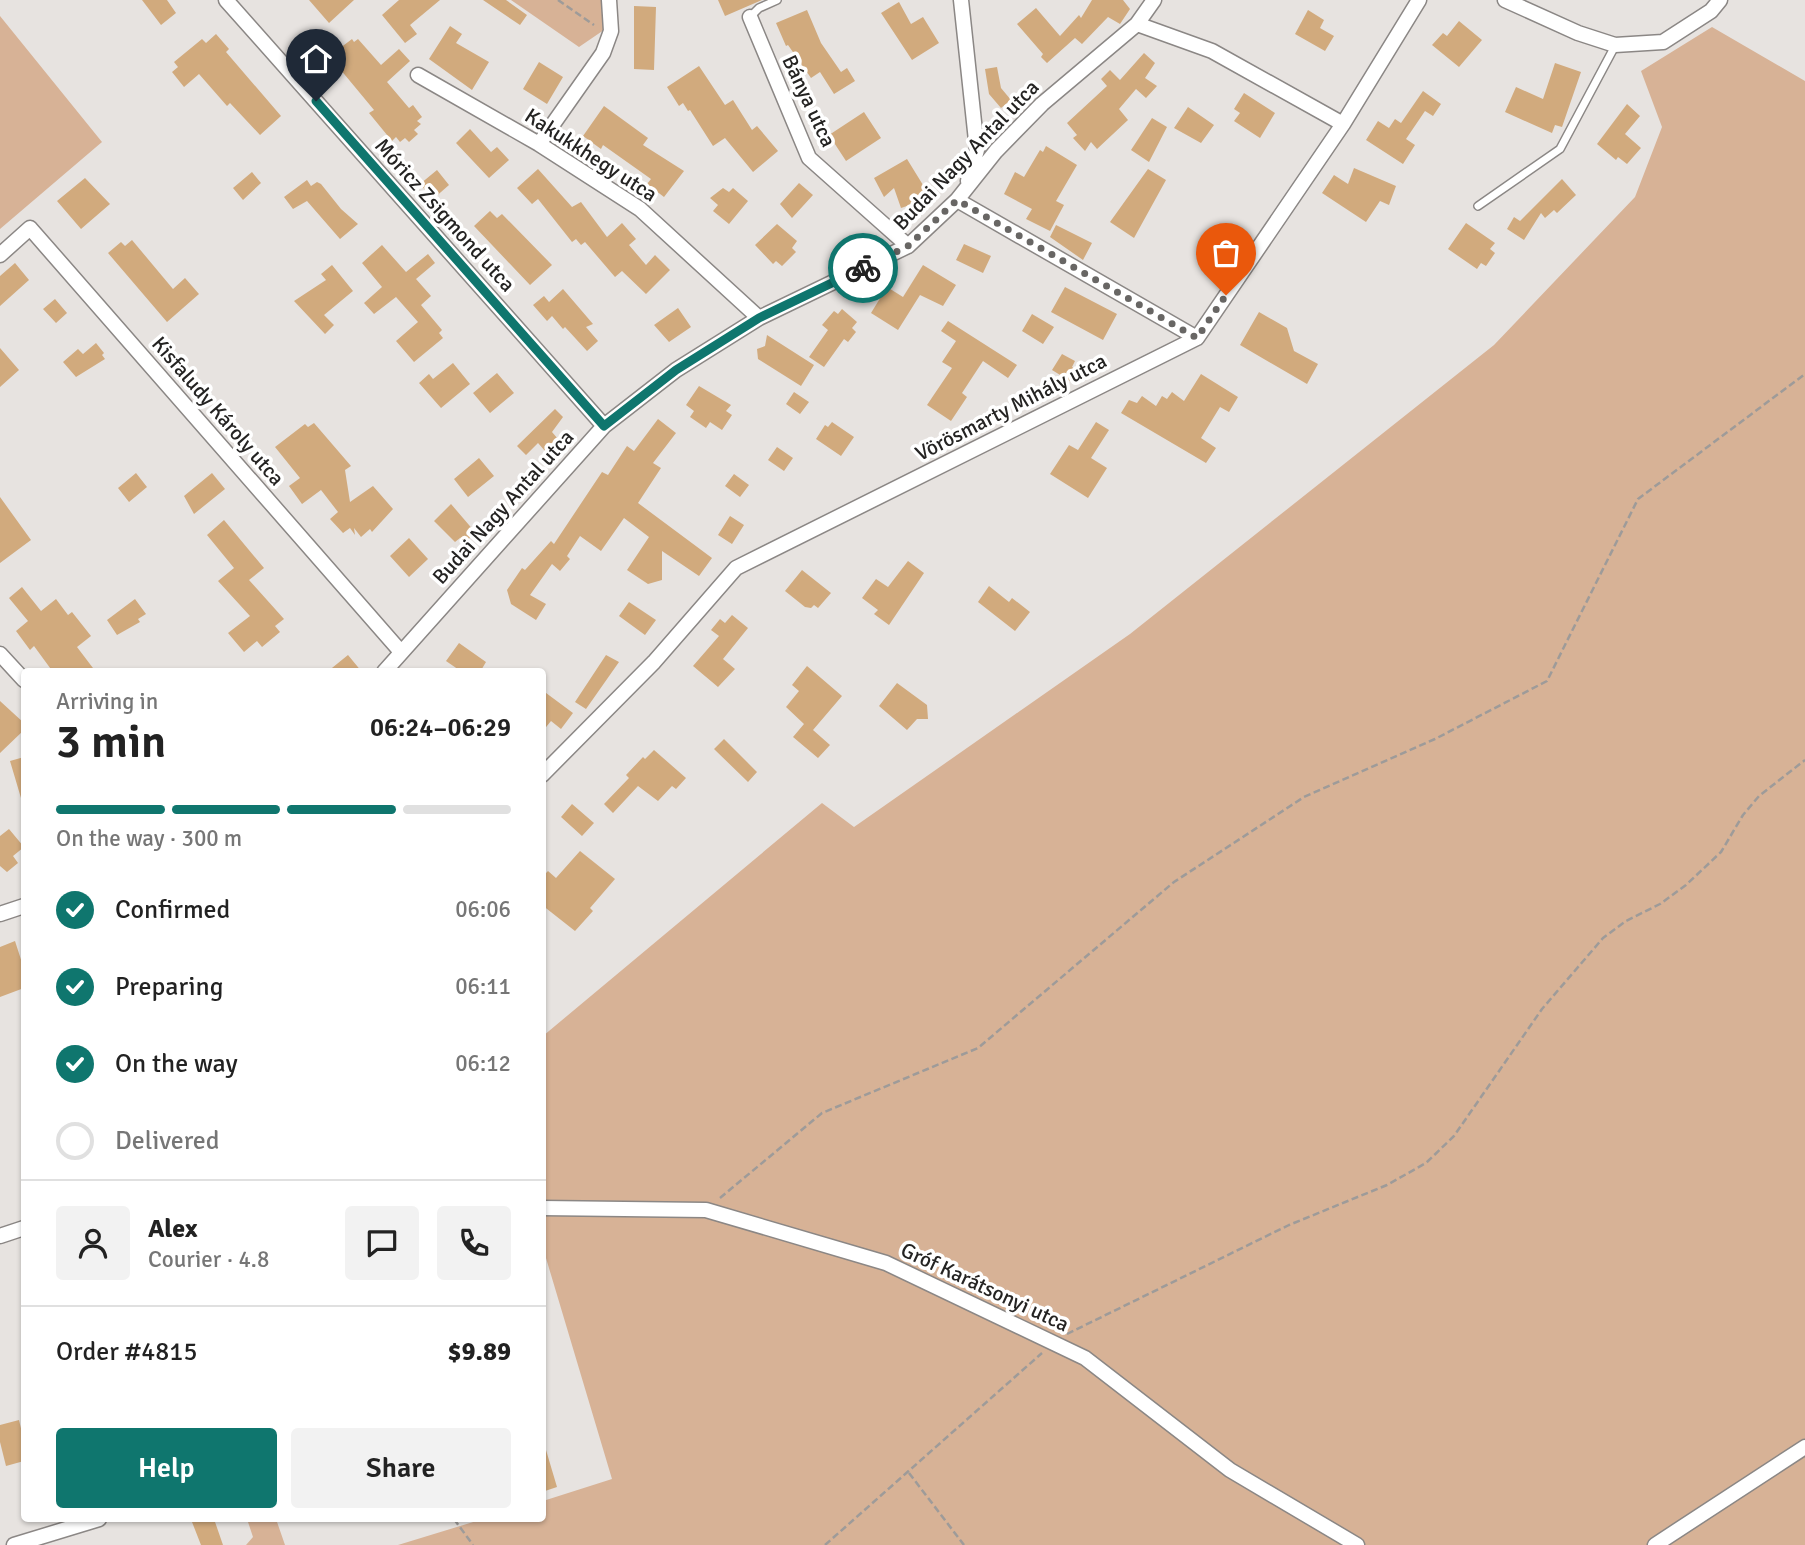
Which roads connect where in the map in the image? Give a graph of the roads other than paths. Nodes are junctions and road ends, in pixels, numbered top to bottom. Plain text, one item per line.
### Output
1 (226, 0) edge
2 (609, 0) edge
3 (777, 0) edge
4 (961, 0) edge
5 (1154, 0) edge
6 (1419, 0) edge
7 (1505, 0) edge
8 (1720, 0) edge
9 (750, 17) joint
10 (1137, 24) junction
11 (1615, 45) junction
12 (418, 75) dead end
13 (1343, 124) junction
14 (539, 144) junction
15 (967, 186) junction
16 (957, 200) junction
17 (1478, 206) dead end
18 (908, 246) junction
19 (0, 255) edge
20 (759, 318) junction
21 (1197, 338) junction
22 (604, 426) junction
23 (401, 652) junction
24 (0, 654) edge
25 (387, 668) edge
26 (21, 677) edge
27 (546, 771) edge
28 (21, 907) edge
29 (0, 914) edge
30 (546, 1208) edge
31 (21, 1229) edge
32 (0, 1236) edge
33 (1805, 1447) edge
34 (89, 1522) edge
35 (14, 1545) edge
36 (1357, 1545) edge
37 (1655, 1545) edge

1 - 22 street, Móricz Zsigmond utca
2 - 14 street
3 - 9 lane
4 - 15 street
5 - 10 street, Budai Nagy Antal utca
6 - 13 street, Vörösmarty Mihály utca
7 - 11 street
8 - 11 street
9 - 18 street, Bánya utca
10 - 13 street
10 - 15 street, Budai Nagy Antal utca
11 - 17 lane
12 - 14 street, Kakukkhegy utca
13 - 21 street, Vörösmarty Mihály utca
14 - 20 street, Kakukkhegy utca
15 - 16 street, Budai Nagy Antal utca
16 - 18 street, Budai Nagy Antal utca
16 - 21 street
18 - 20 street, Budai Nagy Antal utca
19 - 23 street, Kisfaludy Károly utca
20 - 22 street, Budai Nagy Antal utca
21 - 27 street, Vörösmarty Mihály utca
22 - 23 street, Budai Nagy Antal utca
23 - 25 street, Budai Nagy Antal utca
24 - 26 street
28 - 29 street
30 - 36 street, Gróf Karátsonyi utca
31 - 32 street
33 - 37 street
34 - 35 street

